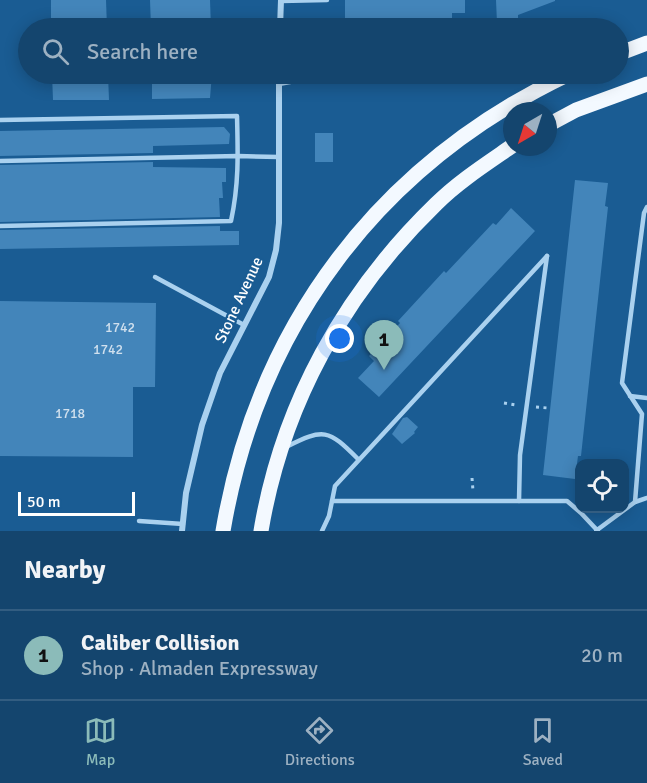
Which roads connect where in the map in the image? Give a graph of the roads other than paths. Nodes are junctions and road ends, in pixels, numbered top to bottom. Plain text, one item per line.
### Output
1 (327, 0) edge
2 (281, 1) edge
3 (280, 18) edge
4 (647, 44) edge
5 (629, 50) edge
6 (279, 84) edge
7 (549, 84) edge
8 (647, 84) edge
9 (0, 120) edge
10 (557, 120) edge
11 (503, 153) edge
12 (238, 156) junction
13 (279, 157) junction
14 (0, 161) edge
15 (647, 207) edge
16 (0, 226) edge
17 (155, 277) dead end
18 (244, 325) junction
19 (630, 396) junction
20 (647, 398) edge
21 (280, 450) junction
22 (358, 459) junction
23 (647, 498) edge
24 (332, 501) junction
25 (519, 501) junction
26 (634, 502) junction
27 (139, 521) dead end
28 (183, 528) edge
29 (223, 531) edge
30 (261, 531) edge
31 (322, 531) edge
32 (597, 531) edge

1 - 2 lane
2 - 3 street
4 - 5 main road
6 - 13 street, Stone Avenue
7 - 29 main road
8 - 10 main road
9 - 12 lane
11 - 21 main road
12 - 13 lane
12 - 14 lane
12 - 16 lane
13 - 18 street, Stone Avenue
15 - 19 lane
17 - 18 lane
18 - 28 street, Stone Avenue
19 - 20 lane
19 - 26 lane
21 - 22 lane
21 - 30 main road
22 - 24 lane
22 - 25 lane
23 - 26 lane
24 - 25 lane
24 - 31 lane
25 - 32 lane
26 - 32 lane
27 - 28 lane

